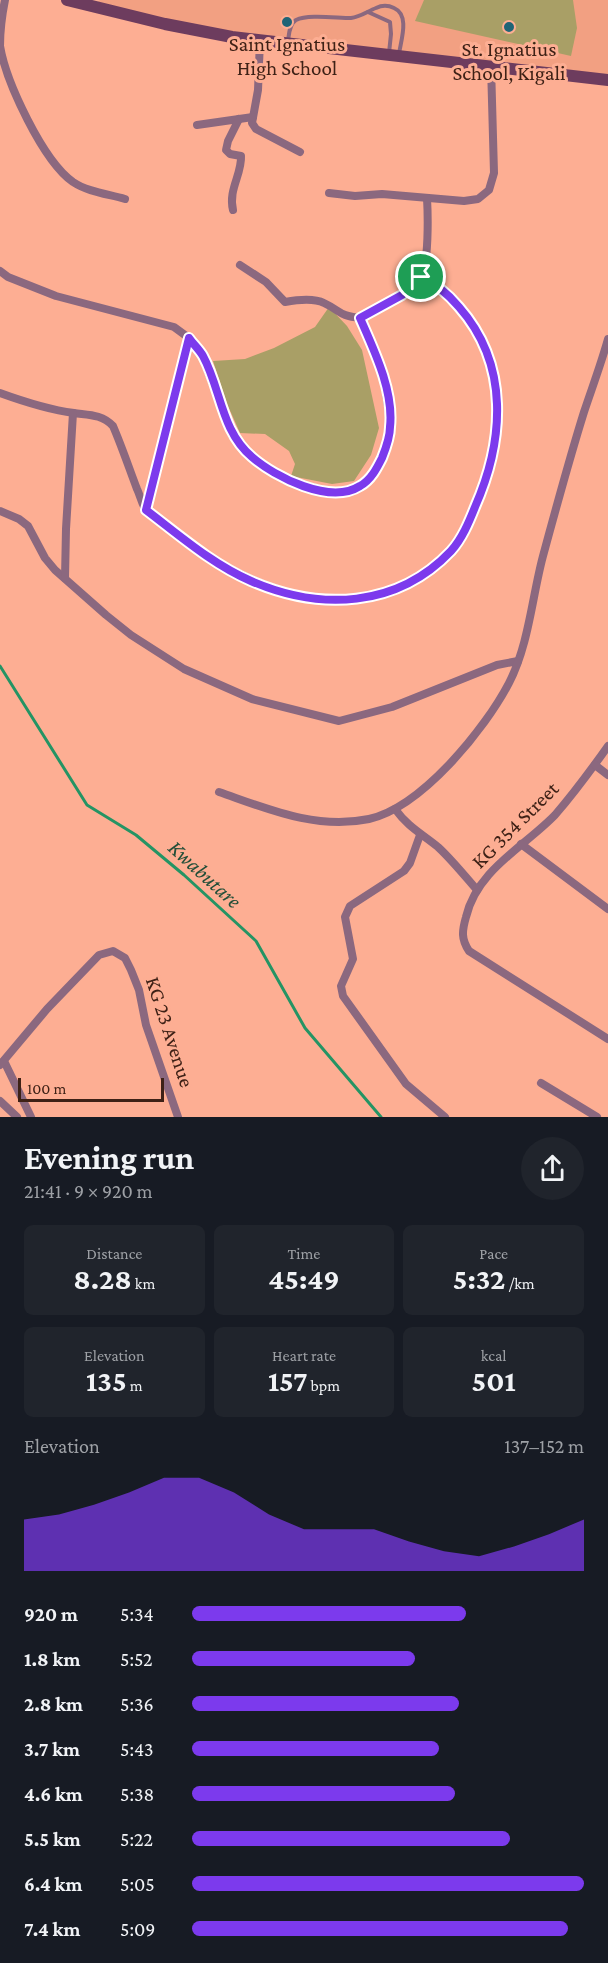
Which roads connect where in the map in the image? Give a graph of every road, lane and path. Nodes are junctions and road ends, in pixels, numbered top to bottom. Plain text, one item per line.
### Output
1 (5, 0) edge
2 (67, 0) edge
3 (96, 4) edge
4 (368, 12) junction
5 (260, 40) junction
6 (287, 42) junction
7 (394, 54) junction
8 (2, 63) edge
9 (490, 65) junction
10 (608, 80) edge
11 (253, 117) junction
12 (238, 119) junction
13 (197, 126) dead end
14 (300, 152) dead end
15 (329, 193) dead end
16 (427, 198) junction
17 (125, 199) dead end
18 (233, 210) dead end
19 (240, 265) dead end
20 (0, 272) edge
21 (421, 277) junction
22 (360, 318) junction
23 (189, 338) junction
24 (608, 339) edge
25 (0, 393) edge
26 (74, 413) junction
27 (146, 510) junction
28 (0, 511) edge
29 (65, 578) junction
30 (518, 661) junction
31 (608, 746) edge
32 (595, 765) junction
33 (608, 775) edge
34 (219, 792) dead end
35 (395, 809) junction
36 (420, 835) junction
37 (521, 844) junction
38 (477, 890) junction
39 (608, 909) edge
40 (608, 1039) edge
41 (2, 1063) edge
42 (541, 1083) dead end
43 (0, 1101) edge
44 (17, 1117) edge
45 (31, 1117) edge
46 (178, 1117) edge
47 (445, 1117) edge
48 (597, 1117) edge

1 - 8 street
2 - 3 main road
3 - 5 main road
4 - 6 lane
4 - 7 lane
4 - 7 lane
5 - 6 main road
5 - 11 street
6 - 7 main road
7 - 9 main road
8 - 17 street
9 - 10 main road
9 - 16 street
11 - 12 street
11 - 14 street
12 - 13 street
12 - 18 street
15 - 16 street
16 - 21 street
19 - 22 street
20 - 23 street
21 - 22 street
21 - 27 street
22 - 23 street
23 - 27 street
24 - 30 street
25 - 26 street
26 - 27 street
26 - 29 street
28 - 29 street
29 - 30 street
30 - 35 street
31 - 32 street, KG 354 Street
32 - 33 street
32 - 37 street, KG 354 Street
34 - 35 street
35 - 36 street
36 - 38 street
36 - 47 street
37 - 38 street, KG 354 Street
37 - 39 street
38 - 40 street, KG 354 Street
41 - 45 street
41 - 46 street, KG 23 Avenue
42 - 48 street
43 - 44 street

